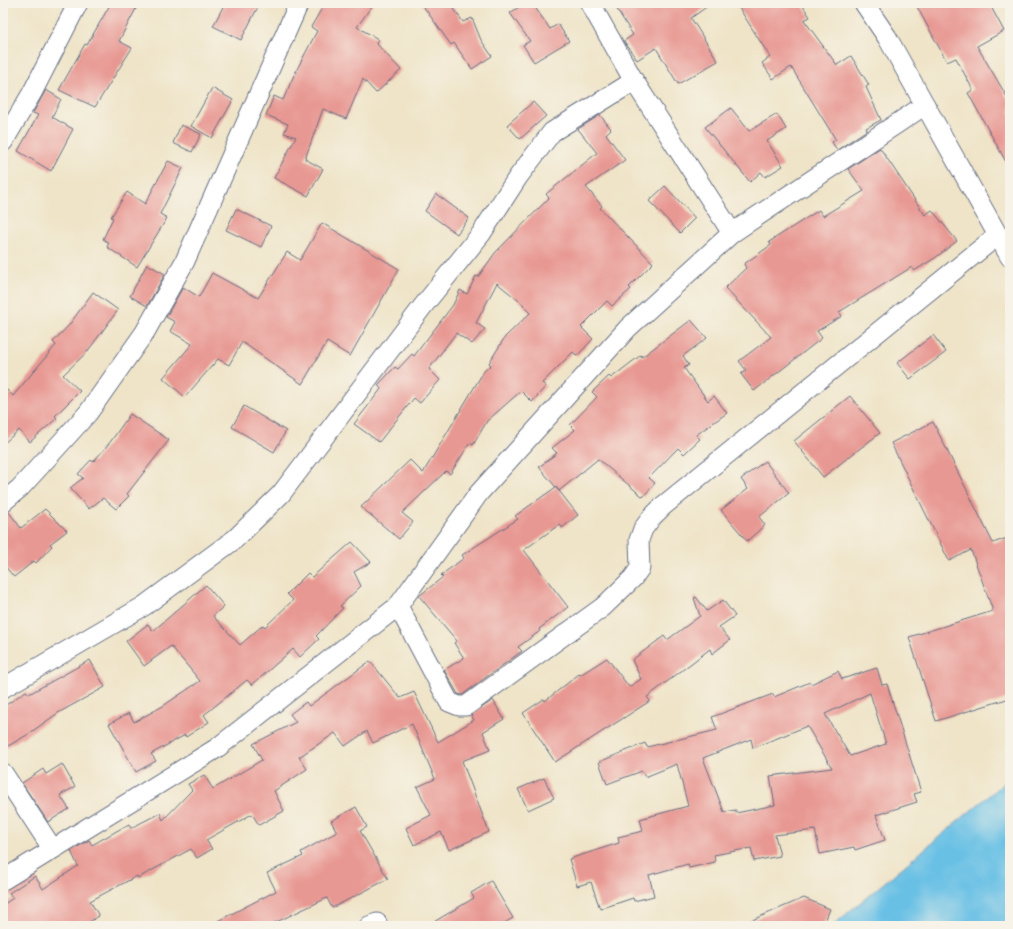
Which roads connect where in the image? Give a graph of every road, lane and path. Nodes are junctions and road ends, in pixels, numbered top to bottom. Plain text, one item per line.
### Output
1 (78, 3) edge
2 (299, 3) edge
3 (590, 3) edge
4 (864, 3) edge
5 (634, 81) junction
6 (925, 105) junction
7 (3, 142) edge
8 (732, 233) junction
9 (998, 235) junction
10 (1010, 258) edge
11 (3, 502) edge
12 (398, 606) junction
13 (3, 688) edge
14 (3, 773) edge
15 (52, 848) junction
16 (3, 880) edge

1 - 7 street
2 - 11 street
3 - 5 street
4 - 6 street
5 - 8 street
5 - 13 street
6 - 8 street
6 - 9 street
8 - 12 street
9 - 10 street
9 - 12 street
12 - 15 street
14 - 15 street
15 - 16 street

